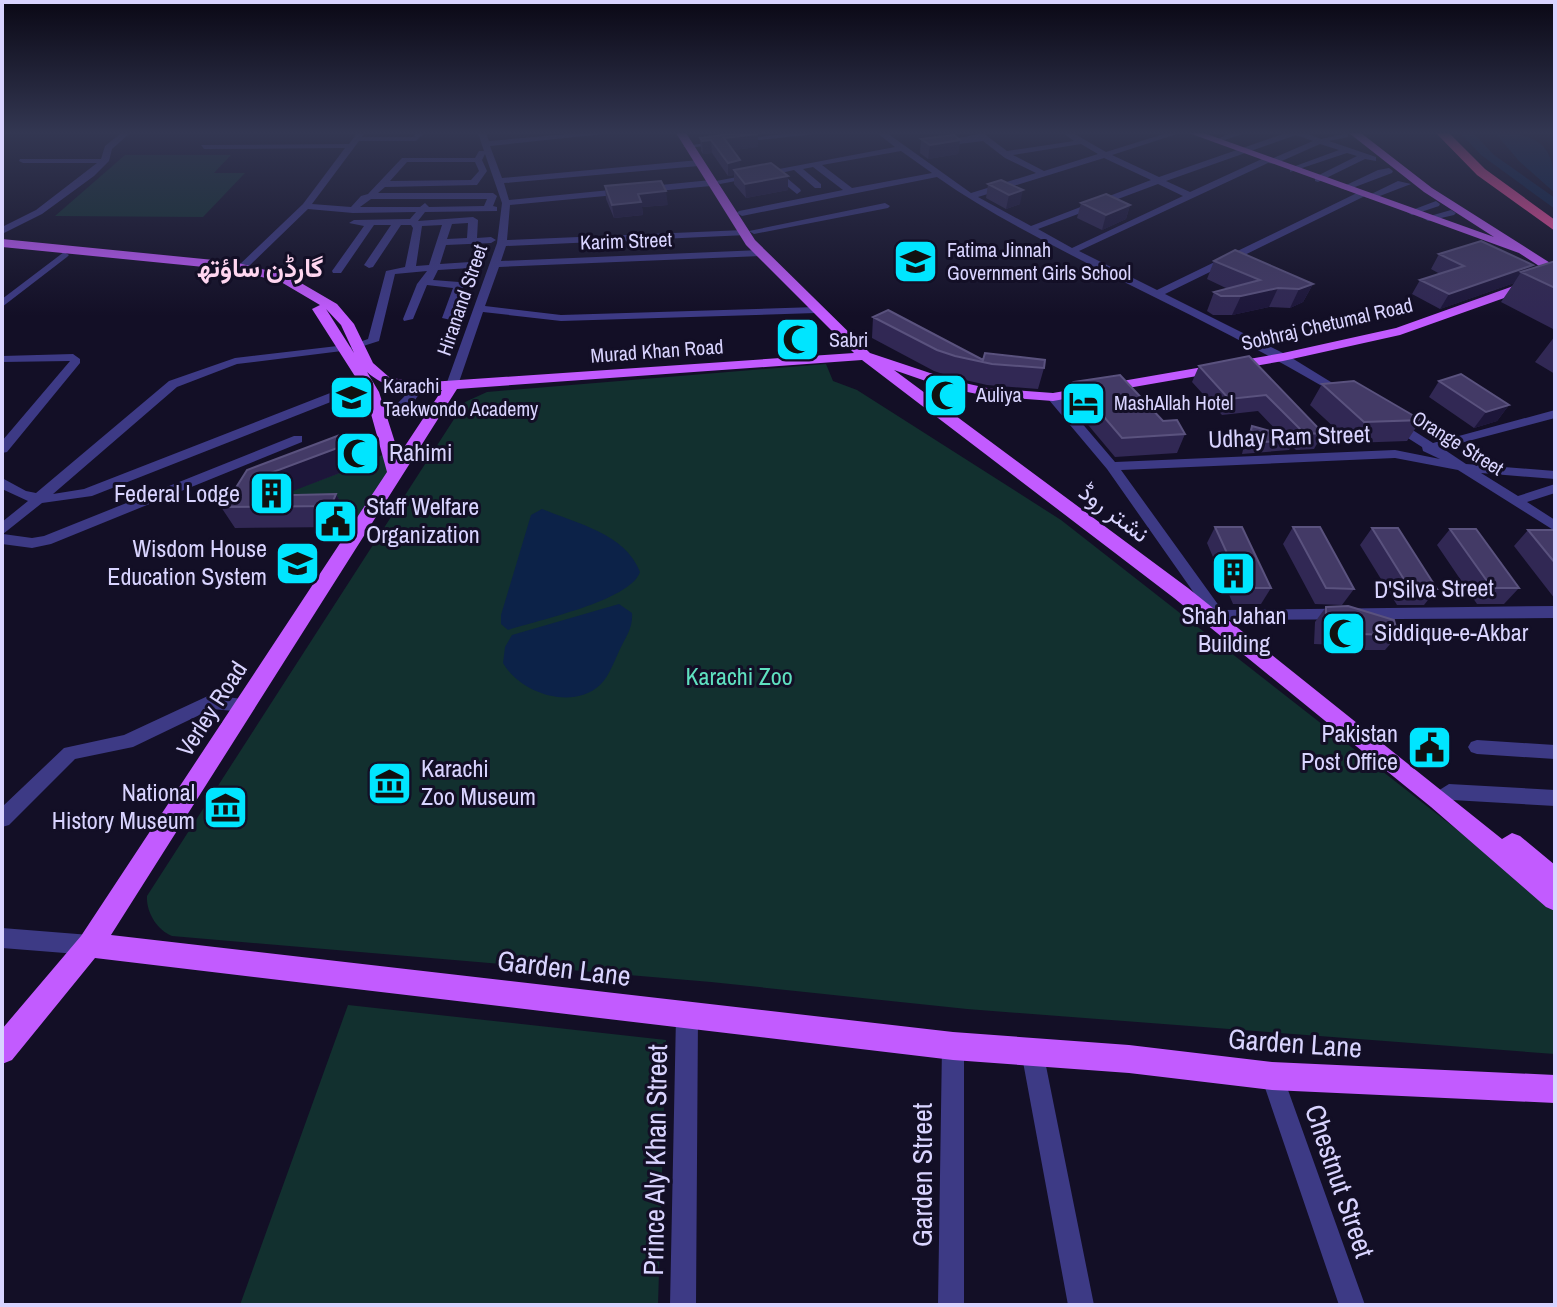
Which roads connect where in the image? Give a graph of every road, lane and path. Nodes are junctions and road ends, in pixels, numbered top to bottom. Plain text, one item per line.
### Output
1 (62, 194) edge
2 (315, 194) edge
3 (503, 194) edge
4 (596, 194) edge
5 (723, 194) edge
6 (725, 194) edge
7 (841, 194) edge
8 (967, 194) edge
9 (977, 194) edge
10 (1128, 194) edge
11 (1187, 194) edge
12 (1196, 194) edge
13 (1360, 194) edge
14 (1371, 194) edge
15 (1400, 194) edge
16 (1422, 194) edge
17 (1434, 194) edge
18 (1509, 194) edge
19 (371, 196) joint
20 (431, 196) junction
21 (970, 196) junction
22 (1191, 196) junction
23 (1366, 196) junction
24 (506, 203) junction
25 (1385, 203) junction
26 (1436, 204) junction
27 (306, 206) junction
28 (885, 206) dead end
29 (353, 210) junction
30 (422, 210) junction
31 (1412, 212) junction
32 (742, 213) junction
33 (1451, 213) junction
34 (1428, 218) junction
35 (398, 222) junction
36 (448, 222) junction
37 (354, 223) dead end
38 (371, 223) junction
39 (415, 223) junction
40 (1555, 227) edge
41 (1030, 229) junction
42 (2, 231) edge
43 (749, 232) junction
44 (1497, 235) junction
45 (472, 241) junction
46 (496, 241) junction
47 (443, 242) junction
48 (2, 245) edge
49 (1518, 250) junction
50 (1072, 251) junction
51 (761, 253) junction
52 (64, 255) junction
53 (493, 264) junction
54 (369, 265) dead end
55 (470, 265) dead end
56 (242, 267) junction
57 (434, 268) junction
58 (410, 269) junction
59 (337, 271) dead end
60 (1554, 272) edge
61 (424, 282) junction
62 (1158, 293) junction
63 (2, 304) edge
64 (477, 308) junction
65 (816, 310) junction
66 (447, 318) dead end
67 (408, 319) dead end
68 (352, 347) junction
69 (1283, 357) junction
70 (873, 358) junction
71 (2, 359) edge
72 (452, 385) junction
73 (416, 387) junction
74 (347, 391) dead end
75 (1053, 397) junction
76 (1354, 399) edge
77 (1377, 413) edge
78 (1555, 414) edge
79 (381, 417) junction
80 (298, 439) dead end
81 (1432, 447) junction
82 (2, 449) edge
83 (1395, 454) junction
84 (1112, 466) junction
85 (1467, 468) junction
86 (396, 473) junction
87 (1555, 475) edge
88 (2, 482) edge
89 (1555, 488) edge
90 (38, 498) junction
91 (1517, 501) junction
92 (1555, 526) edge
93 (2, 530) edge
94 (2, 539) edge
95 (1555, 612) edge
96 (1218, 616) junction
97 (245, 705) junction
98 (1477, 747) dead end
99 (1555, 752) edge
100 (1444, 796) junction
101 (1555, 798) edge
102 (2, 819) edge
103 (1555, 880) edge
104 (1555, 899) edge
105 (2, 938) edge
106 (90, 945) junction
107 (687, 1016) junction
108 (953, 1046) junction
109 (2, 1050) edge
110 (1032, 1051) junction
111 (1272, 1076) junction
112 (1555, 1089) edge
113 (683, 1305) edge
114 (951, 1305) edge
115 (1081, 1305) edge
116 (1352, 1305) edge

1 - 42 street
2 - 27 street
3 - 24 street, Hiranand Street
4 - 24 street
5 - 43 main road, نشتر روڈ
6 - 32 main road, نشتر روڈ
7 - 32 street
8 - 21 street
9 - 21 street
10 - 41 street
11 - 22 street
12 - 22 street
13 - 23 main road
14 - 23 street
15 - 25 street
16 - 26 main road
17 - 44 main road
18 - 40 highway
19 - 20 street
19 - 29 street
20 - 30 street
20 - 30 street
21 - 41 street
22 - 50 street
23 - 25 main road
23 - 62 street
24 - 46 street, Hiranand Street
25 - 31 main road
26 - 31 street
26 - 33 main road
27 - 29 street
27 - 56 street
28 - 43 street
29 - 30 street
30 - 39 street
31 - 34 main road
32 - 43 main road, نشتر روڈ
33 - 34 street
33 - 44 main road
34 - 49 main road
35 - 38 street
35 - 39 street
35 - 54 street
36 - 39 street
36 - 45 street
36 - 47 street
37 - 38 street
38 - 59 street
39 - 58 street
41 - 50 street
43 - 46 street
43 - 51 main road, نشتر روڈ
43 - 70 main road, نشتر روڈ
44 - 49 main road
45 - 46 street
45 - 47 street
46 - 53 street, Hiranand Street
47 - 57 street
48 - 52 main road
48 - 56 main road
49 - 60 main road
50 - 62 street
51 - 53 street, Karim Street
51 - 65 main road, نشتر روڈ
52 - 63 street
52 - 68 main road
53 - 64 street, Hiranand Street
55 - 57 street
56 - 68 main road
57 - 58 street
57 - 61 street
58 - 68 street
60 - 69 main road, Sobhraj Chetumal Road
61 - 66 street
61 - 67 street
62 - 69 street
64 - 65 street
64 - 72 street, Hiranand Street
65 - 70 main road, نشتر روڈ
68 - 73 main road
68 - 79 main road
68 - 90 street
69 - 75 main road, Sobhraj Chetumal Road
69 - 76 street
70 - 72 main road, Murad Khan Road
70 - 75 main road, Sobhraj Chetumal Road
70 - 96 main road, نشتر روڈ
70 - 100 main road, نشتر روڈ
71 - 82 street
72 - 73 main road, Murad Khan Road
72 - 86 main road, Verley Road
73 - 79 street
74 - 90 street
75 - 84 street
77 - 81 street, Orange Street
78 - 81 street
79 - 86 main road
80 - 94 street
81 - 83 street
81 - 85 street, Orange Street
83 - 84 street, Udhay Ram Street
83 - 85 street, Udhay Ram Street
84 - 96 street
85 - 87 street, Udhay Ram Street
85 - 91 street, Orange Street
86 - 97 main road, Verley Road
88 - 90 street
89 - 91 street
90 - 93 street
91 - 92 street, Orange Street
95 - 96 street, D'Silva Street
96 - 100 main road, نشتر روڈ
97 - 102 street
97 - 106 main road, Verley Road
98 - 99 street
100 - 101 street
100 - 103 main road, نشتر روڈ
100 - 104 main road, نشتر روڈ
105 - 106 street
106 - 107 main road, Garden Lane
106 - 109 main road, Verley Road
107 - 108 main road, Garden Lane
107 - 113 street, Prince Aly Khan Street
108 - 110 main road, Garden Lane
108 - 114 street, Garden Street
110 - 111 main road, Garden Lane
110 - 115 street
111 - 112 main road, Garden Lane
111 - 116 street, Chestnut Street

